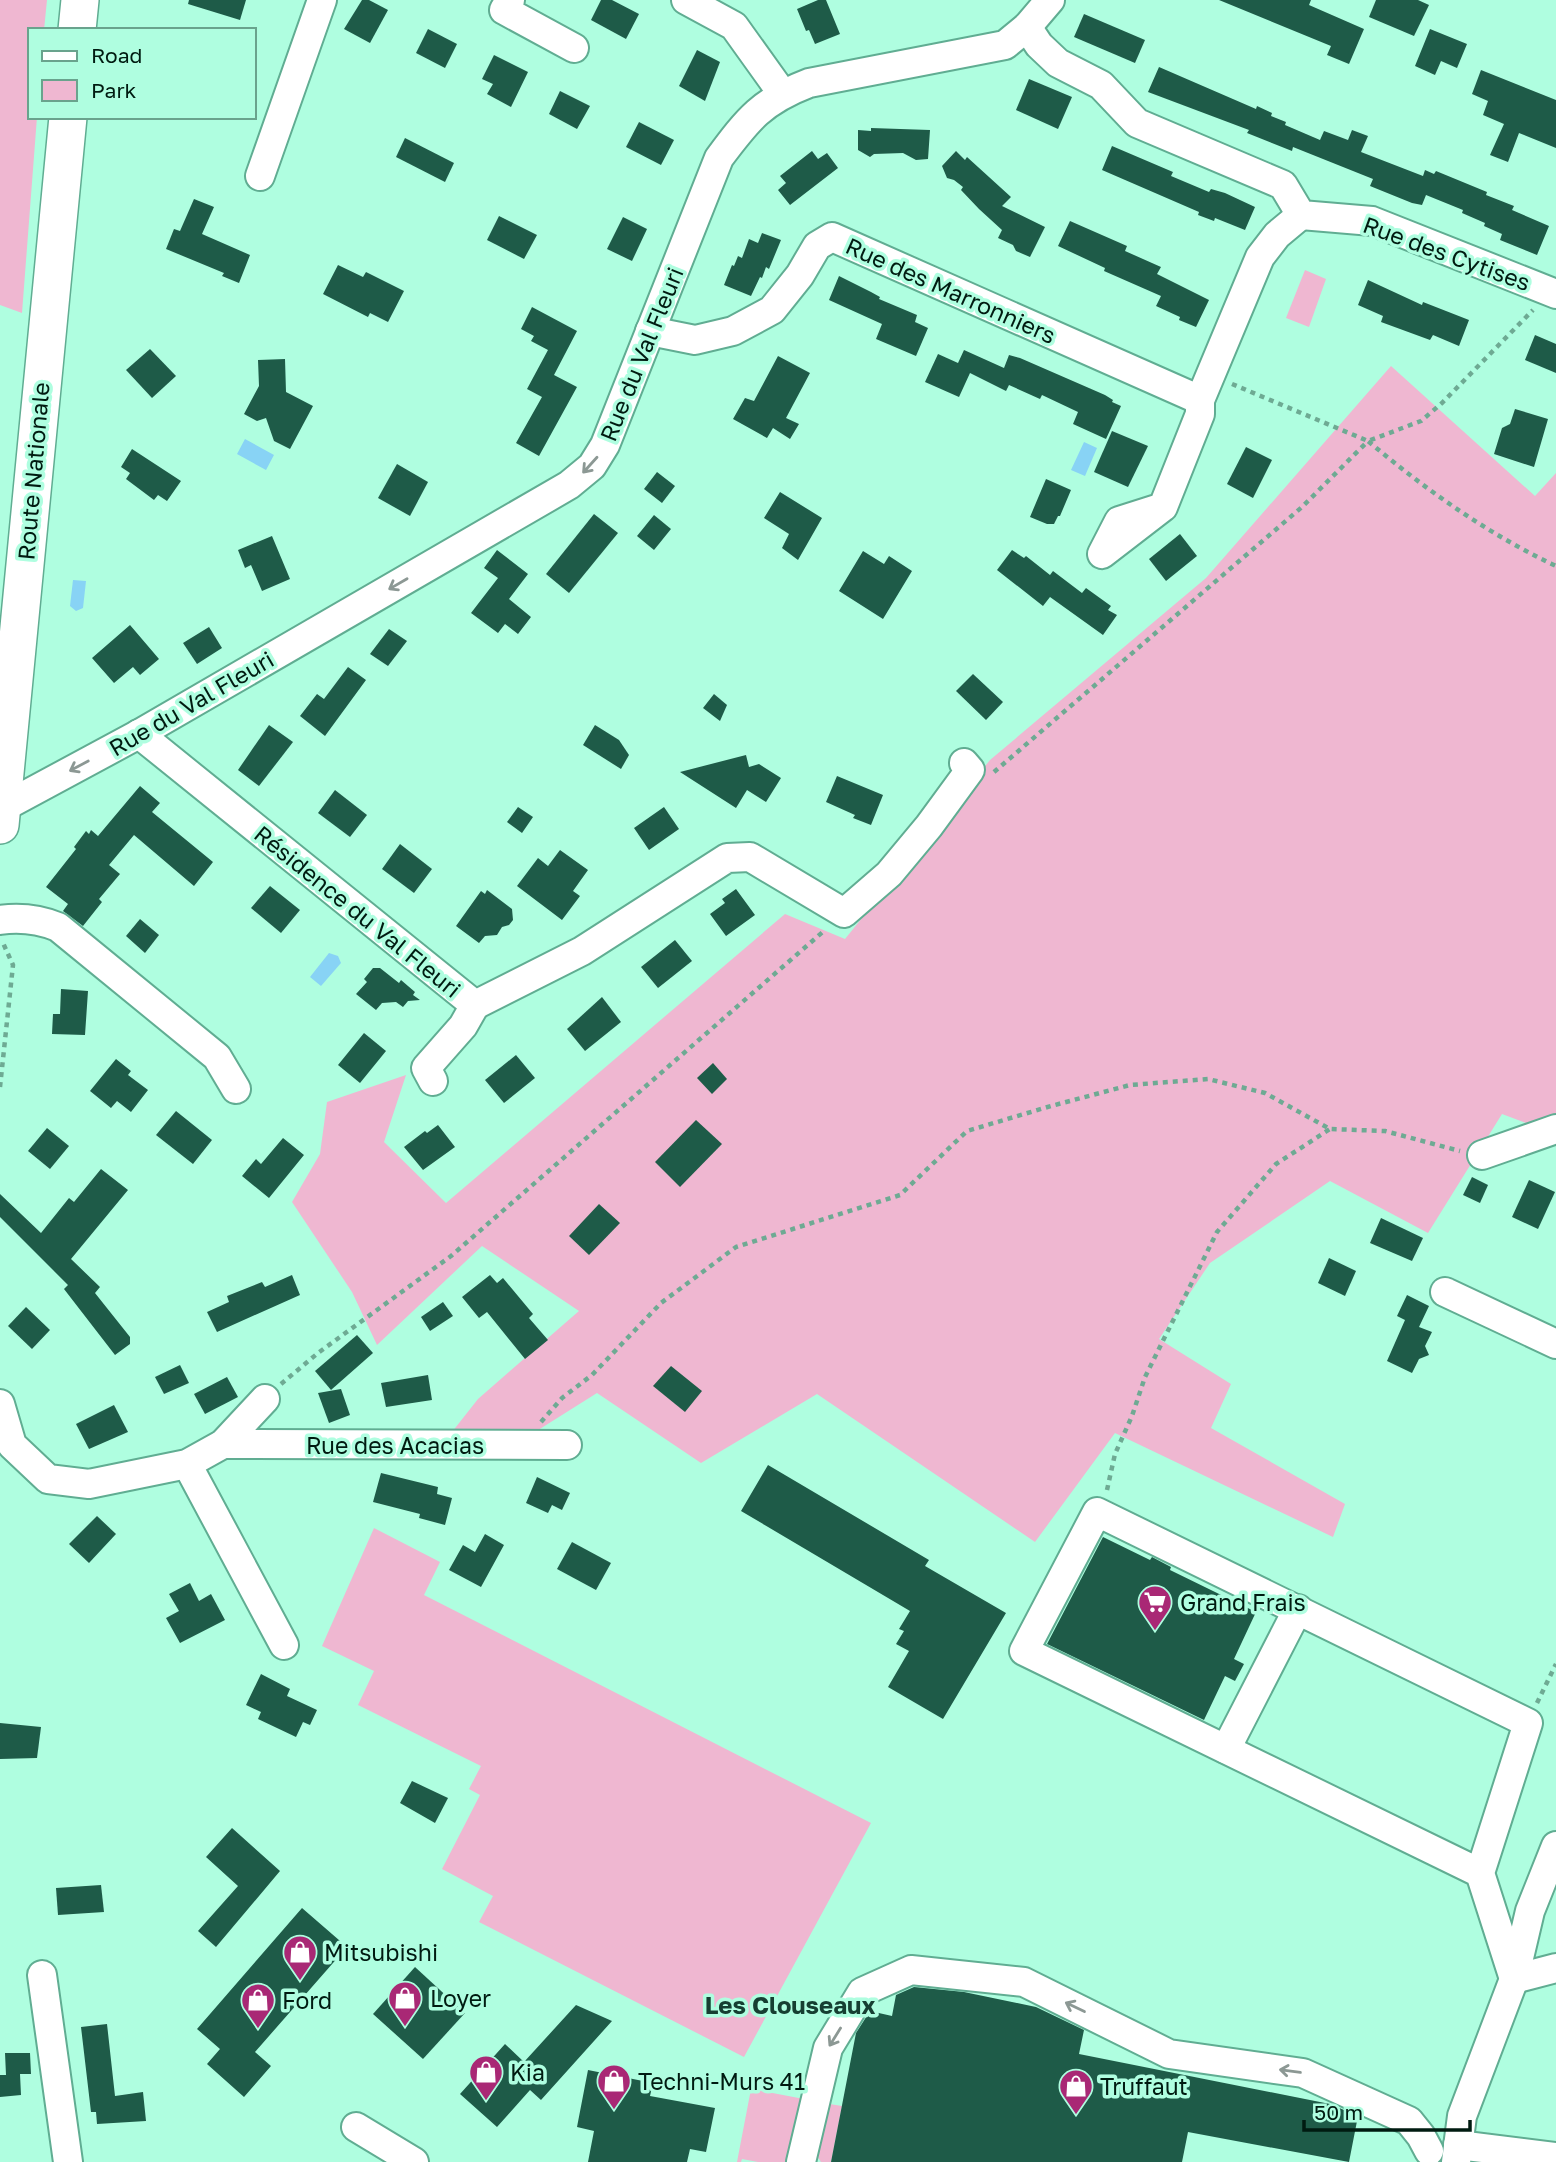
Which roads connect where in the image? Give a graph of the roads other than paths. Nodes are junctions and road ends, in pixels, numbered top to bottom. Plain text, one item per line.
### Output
1 (80, 0) edge
2 (322, 0) edge
3 (510, 0) edge
4 (686, 0) edge
5 (1050, 0) edge
6 (1027, 27) junction
7 (77, 28) edge
8 (574, 48) dead end
9 (782, 93) junction
10 (68, 119) edge
11 (260, 176) dead end
12 (1301, 215) junction
13 (1553, 292) edge
14 (650, 331) junction
15 (1205, 388) junction
16 (1163, 507) dead end
17 (139, 734) junction
18 (964, 763) dead end
19 (0, 814) edge
20 (0, 919) edge
21 (474, 1005) junction
22 (433, 1081) dead end
23 (236, 1089) dead end
24 (1556, 1129) edge
25 (1482, 1155) road end
26 (1445, 1292) dead end
27 (1556, 1344) edge
28 (265, 1399) road end
29 (0, 1404) edge
30 (223, 1444) junction
31 (567, 1445) dead end
32 (187, 1464) junction
33 (1298, 1609) junction
34 (284, 1645) dead end
35 (1226, 1749) junction
36 (1556, 1846) edge
37 (1480, 1873) junction
38 (1556, 1968) edge
39 (42, 1975) dead end
40 (1514, 1979) junction
41 (356, 2127) dead end
42 (1444, 2155) edge
43 (1556, 2157) edge
44 (68, 2162) edge
45 (414, 2162) edge
46 (801, 2162) edge

1 - 7 main road
2 - 11 street
3 - 8 street
4 - 9 street
5 - 6 street, Rue du Val Fleuri
6 - 9 street, Rue du Val Fleuri
6 - 12 street
9 - 14 street, Rue du Val Fleuri
10 - 19 main road, Route Nationale
12 - 13 street, Rue des Cytises
12 - 15 street
14 - 15 street, Rue des Marronniers
14 -> 17 street, Rue du Val Fleuri
15 - 16 street
17 -> 19 street, Rue du Val Fleuri
17 - 21 street, Résidence du Val Fleuri
18 - 21 street, Résidence du Val Fleuri
20 - 23 street
21 - 22 street
24 - 25 street
26 - 27 street
28 - 30 street, Rue des Acacias
29 - 32 street, Rue des Acacias
30 - 31 street, Rue des Acacias
30 - 32 street, Rue des Acacias
32 - 34 street
33 - 35 street
33 - 35 street
33 - 37 street
35 - 37 street
36 - 40 street
37 - 40 street
38 - 40 street
39 - 44 street
40 - 42 street
41 - 45 street
42 - 43 street
42 -> 46 street

